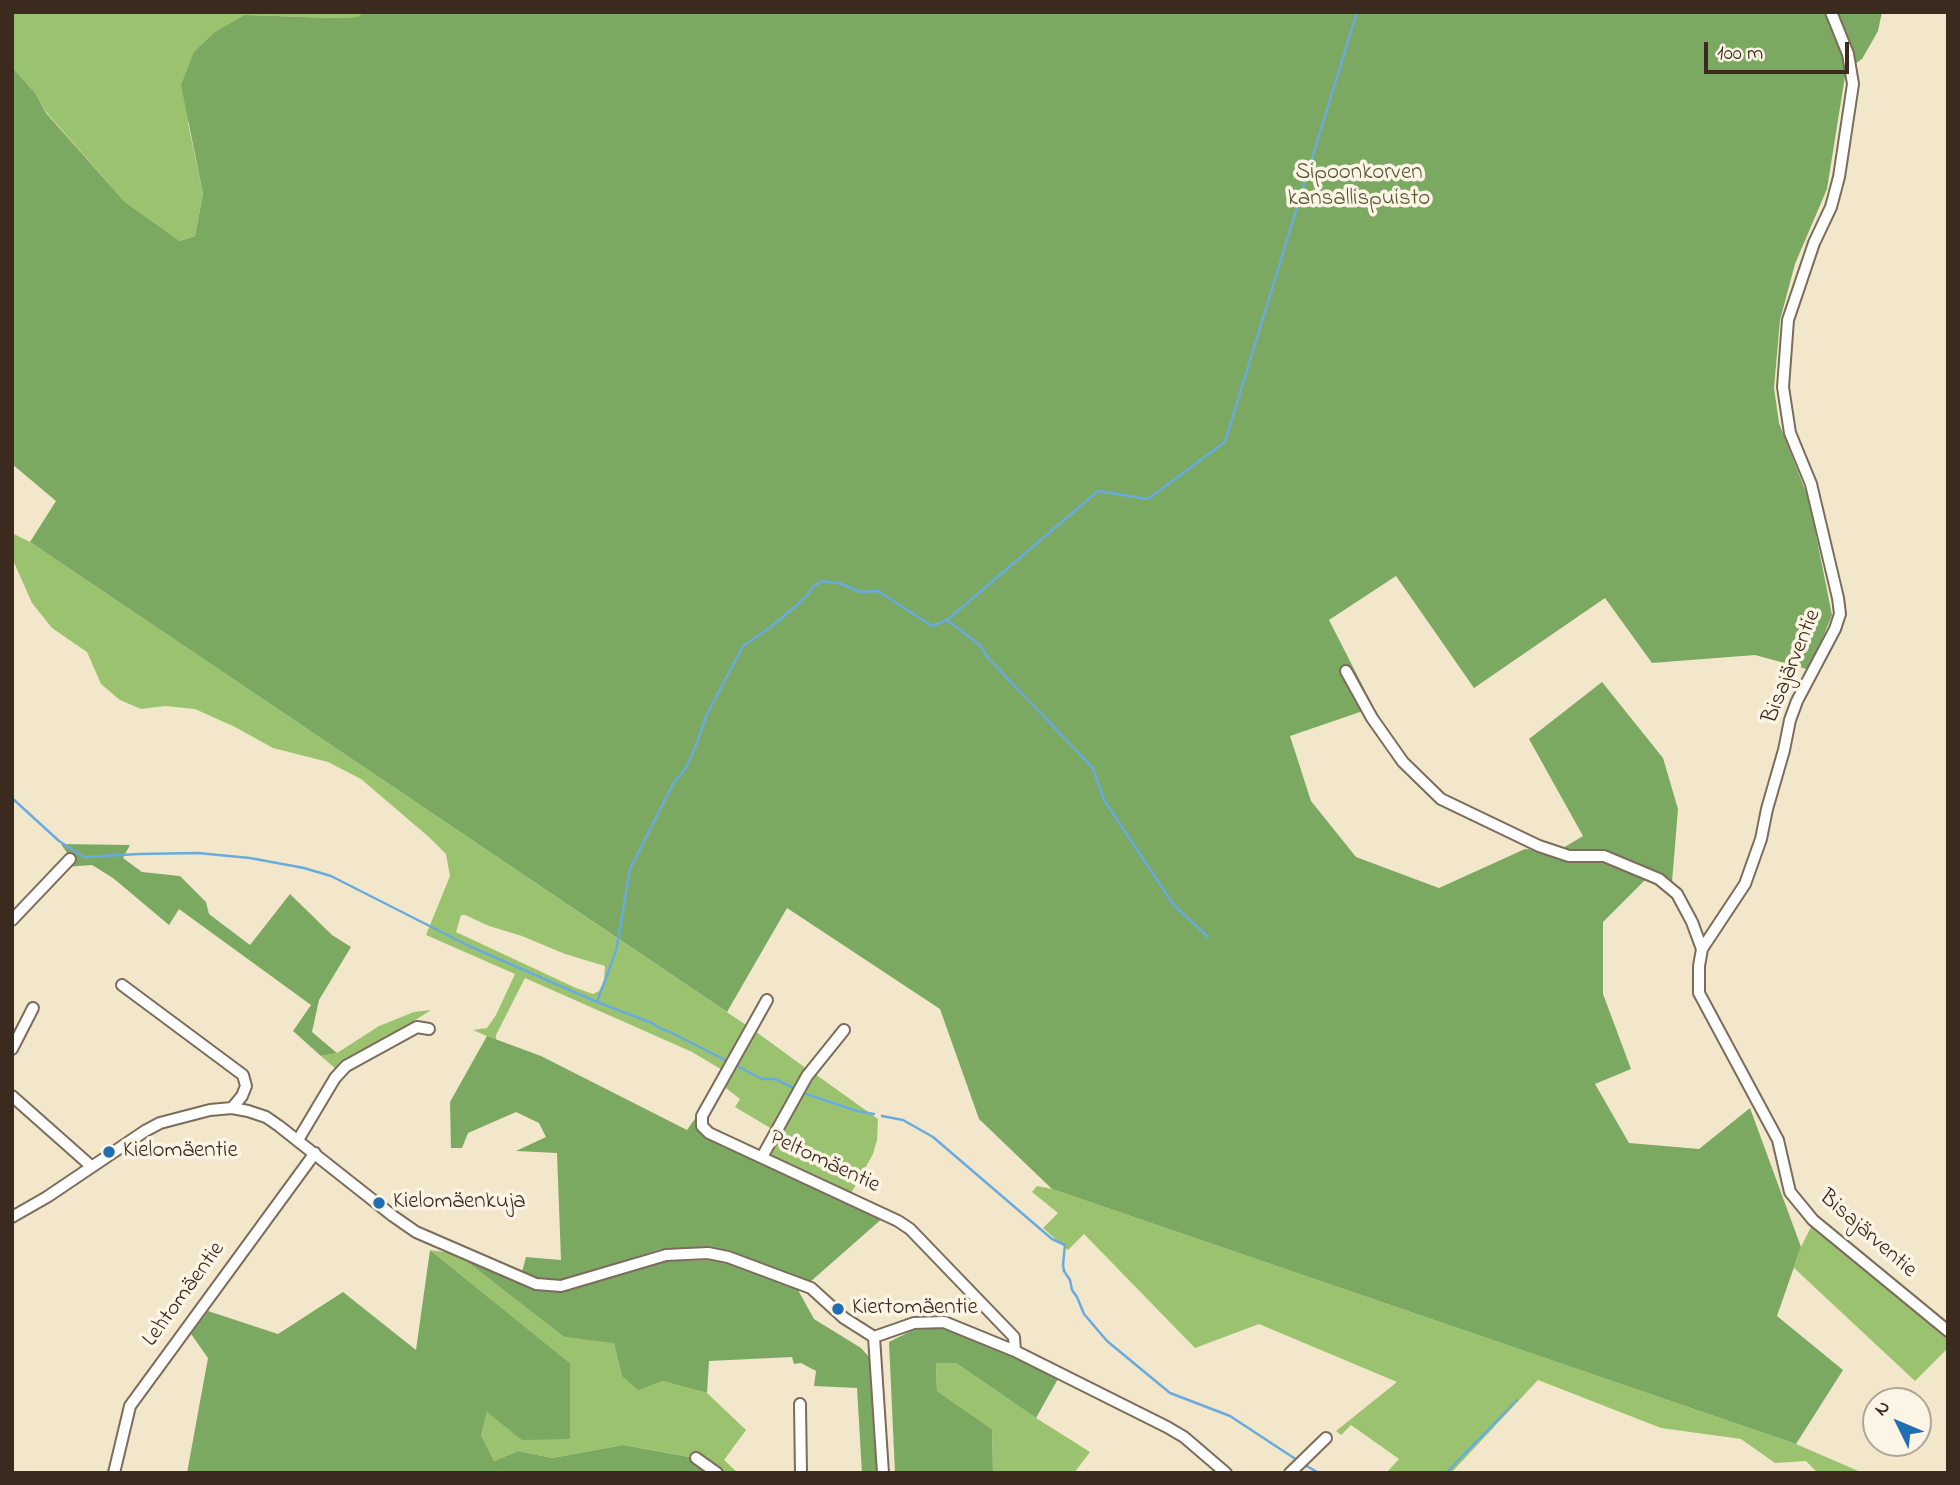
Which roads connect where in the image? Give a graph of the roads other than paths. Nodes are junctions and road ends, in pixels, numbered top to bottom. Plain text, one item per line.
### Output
1 (1830, 12) edge
2 (1346, 671) dead end
3 (70, 859) dead end
4 (12, 920) edge
5 (1702, 949) junction
6 (122, 985) dead end
7 (767, 1000) dead end
8 (33, 1008) dead end
9 (429, 1029) dead end
10 (844, 1030) dead end
11 (12, 1049) edge
12 (12, 1096) edge
13 (232, 1108) junction
14 (298, 1140) junction
15 (315, 1153) junction
16 (762, 1157) junction
17 (92, 1166) junction
18 (12, 1217) edge
19 (1948, 1331) edge
20 (874, 1337) junction
21 (1015, 1351) junction
22 (800, 1404) dead end
23 (1326, 1438) dead end
24 (695, 1458) dead end
25 (114, 1473) edge
26 (717, 1473) edge
27 (801, 1473) edge
28 (883, 1473) edge
29 (1226, 1473) edge
30 (1290, 1473) edge

1 - 5 street, Bisajärventie
2 - 5 street
3 - 4 street
5 - 19 street, Bisajärventie
6 - 13 street
7 - 16 street, Peltomäentie
8 - 11 street
9 - 14 street
10 - 16 street
12 - 17 street
13 - 14 street
13 - 17 street
14 - 15 street
15 - 20 street
15 - 25 street, Lehtomäentie
16 - 21 street, Peltomäentie
17 - 18 street
20 - 21 street
20 - 28 street
21 - 29 street
22 - 27 street
23 - 30 street
24 - 26 street

